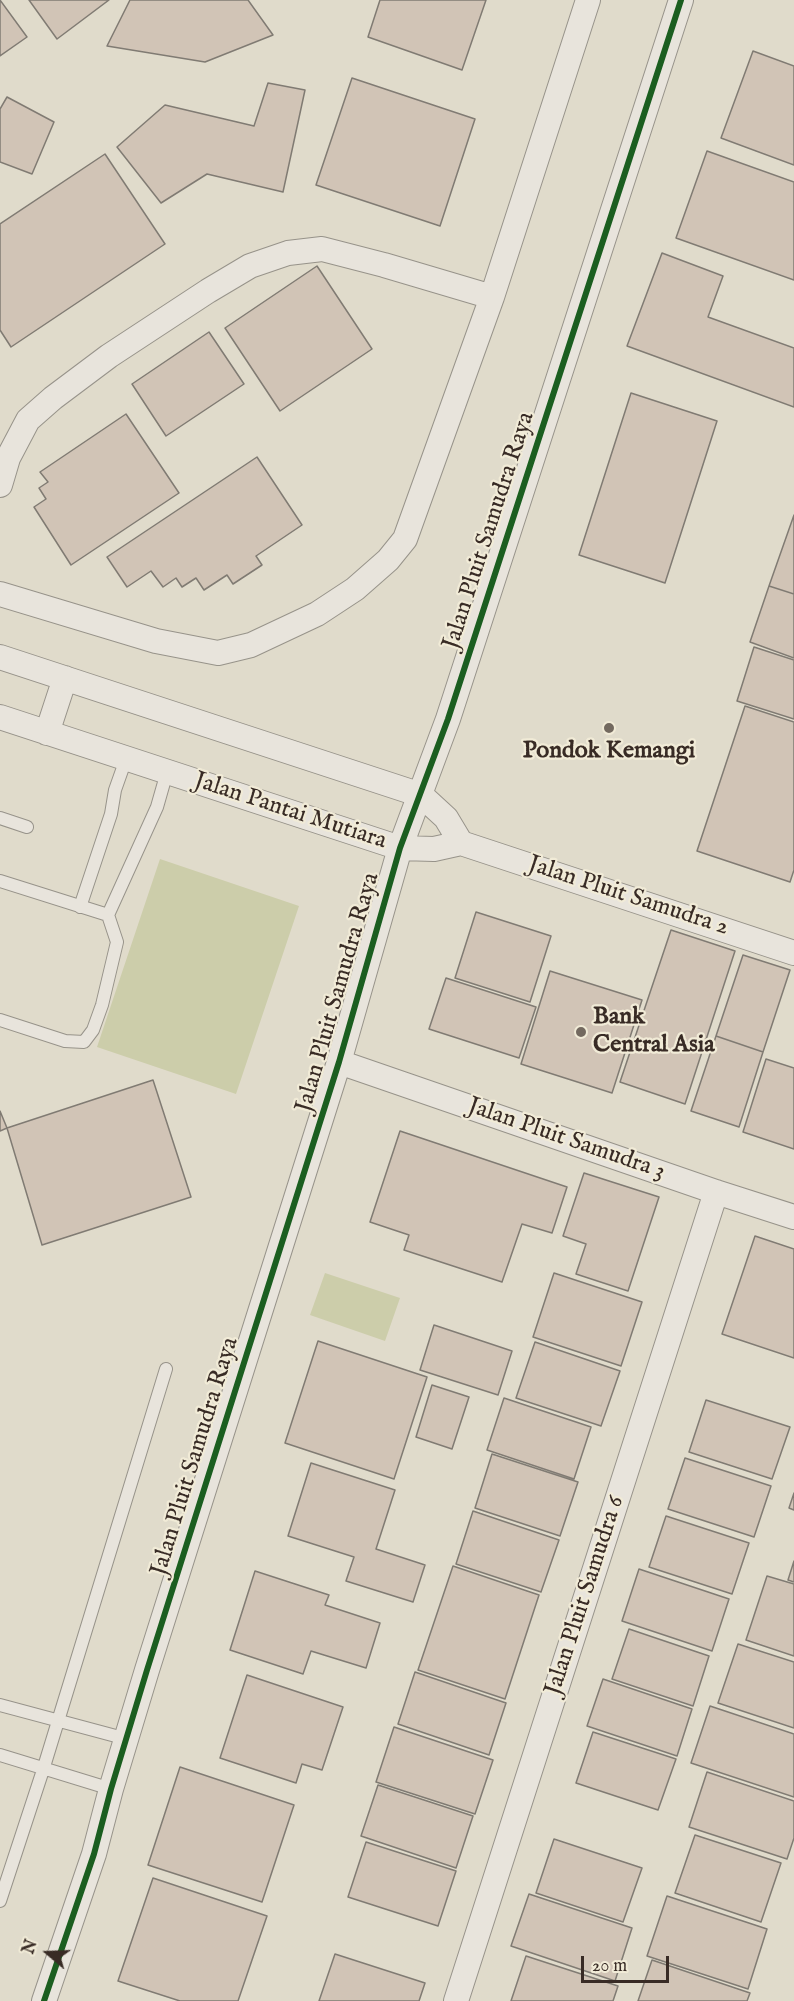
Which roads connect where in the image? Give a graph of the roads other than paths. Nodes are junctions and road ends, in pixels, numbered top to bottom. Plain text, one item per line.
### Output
1 (588, 0) edge
2 (681, 0) edge
3 (492, 297) junction
4 (0, 485) edge
5 (0, 594) edge
6 (0, 657) edge
7 (64, 678) junction
8 (0, 717) edge
9 (47, 733) junction
10 (126, 759) junction
11 (168, 772) junction
12 (421, 795) junction
13 (0, 818) edge
14 (27, 827) dead end
15 (461, 843) junction
16 (400, 848) junction
17 (0, 881) edge
18 (80, 907) junction
19 (108, 915) junction
20 (794, 953) edge
21 (0, 1020) edge
22 (339, 1062) junction
23 (716, 1192) junction
24 (794, 1216) edge
25 (166, 1369) dead end
26 (0, 1705) edge
27 (58, 1720) junction
28 (127, 1739) junction
29 (0, 1755) edge
30 (44, 1770) junction
31 (111, 1789) junction
32 (0, 1901) edge
33 (44, 2001) edge
34 (456, 2001) edge

1 - 3 street
2 - 12 street, Jalan Pluit Samudra Raya
3 - 4 street
3 - 5 street
6 - 7 street
7 - 9 street
7 - 12 street
8 - 9 street, Jalan Pantai Mutiara
9 - 10 street, Jalan Pantai Mutiara
10 - 11 street, Jalan Pantai Mutiara
10 - 18 lane
11 - 16 street, Jalan Pantai Mutiara
11 - 19 lane
12 - 15 street
12 - 16 street, Jalan Pluit Samudra Raya
13 - 14 lane
15 - 16 street, Jalan Pantai Mutiara
15 - 20 street, Jalan Pluit Samudra 2
16 - 22 street, Jalan Pluit Samudra Raya
17 - 18 lane
18 - 19 lane
19 - 21 lane
22 - 23 street, Jalan Pluit Samudra 3
22 - 28 street, Jalan Pluit Samudra Raya
23 - 24 street, Jalan Pluit Samudra 3
23 - 34 street, Jalan Pluit Samudra 6
25 - 27 lane
26 - 27 lane
27 - 28 lane
27 - 30 lane
28 - 31 street, Jalan Pluit Samudra Raya
29 - 30 lane
30 - 31 lane
30 - 32 lane
31 - 33 street, Jalan Pluit Samudra Raya

